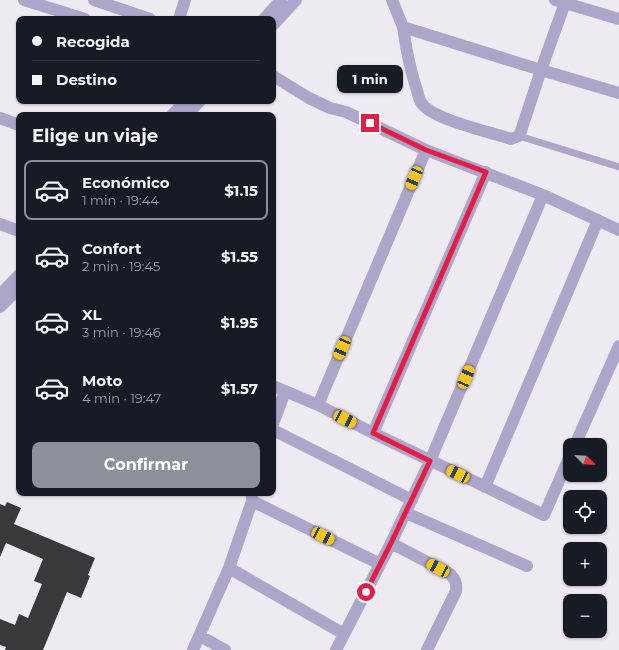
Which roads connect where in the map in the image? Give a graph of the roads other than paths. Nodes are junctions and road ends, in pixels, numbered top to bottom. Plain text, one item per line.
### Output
1 (24, 0) edge
2 (94, 0) edge
3 (185, 0) edge
4 (281, 0) edge
5 (296, 0) edge
6 (392, 0) edge
7 (562, 1) edge
8 (75, 16) edge
9 (141, 16) edge
10 (180, 16) edge
11 (267, 16) edge
12 (619, 19) edge
13 (276, 22) edge
14 (403, 27) junction
15 (541, 70) junction
16 (276, 78) edge
17 (619, 93) edge
18 (183, 104) edge
19 (197, 104) edge
20 (175, 112) edge
21 (189, 112) edge
22 (0, 118) edge
23 (16, 124) edge
24 (519, 136) junction
25 (426, 150) junction
26 (619, 167) edge
27 (486, 172) junction
28 (543, 195) junction
29 (598, 220) junction
30 (0, 224) edge
31 (16, 230) edge
32 (619, 230) edge
33 (16, 278) edge
34 (16, 291) edge
35 (0, 295) edge
36 (0, 307) edge
37 (619, 346) edge
38 (276, 388) edge
39 (285, 392) junction
40 (318, 405) junction
41 (276, 416) edge
42 (276, 432) edge
43 (373, 433) junction
44 (578, 438) edge
45 (430, 461) junction
46 (563, 472) edge
47 (485, 487) junction
48 (252, 497) edge
49 (412, 500) junction
50 (406, 513) junction
51 (391, 543) junction
52 (380, 564) junction
53 (527, 566) dead end
54 (229, 568) junction
55 (344, 634) junction
56 (200, 636) junction
57 (193, 650) edge
58 (225, 650) edge
59 (336, 650) edge
60 (427, 650) edge

1 - 8 street
2 - 9 street
3 - 10 street
4 - 11 street
5 - 13 street
6 - 14 street
7 - 12 street
7 - 15 street
14 - 15 street
14 - 24 street
15 - 17 street
15 - 24 street
16 - 25 street
18 - 20 street
19 - 21 street
22 - 23 street
24 - 26 lane
25 - 27 street
25 - 40 street
27 - 28 street
27 - 43 street
28 - 29 street
28 - 45 street
29 - 32 street
29 - 47 street
30 - 31 street
33 - 35 street
34 - 36 street
37 - 44 street
38 - 39 street
39 - 40 street
39 - 41 street
40 - 43 street
42 - 49 street
43 - 45 street
45 - 47 street
45 - 49 street
46 - 47 street
48 - 52 street
48 - 54 street
49 - 50 street
50 - 51 street
50 - 53 street
51 - 52 street
51 - 60 street
52 - 55 street
54 - 55 street
54 - 56 street
55 - 59 street
56 - 57 street
56 - 58 street

